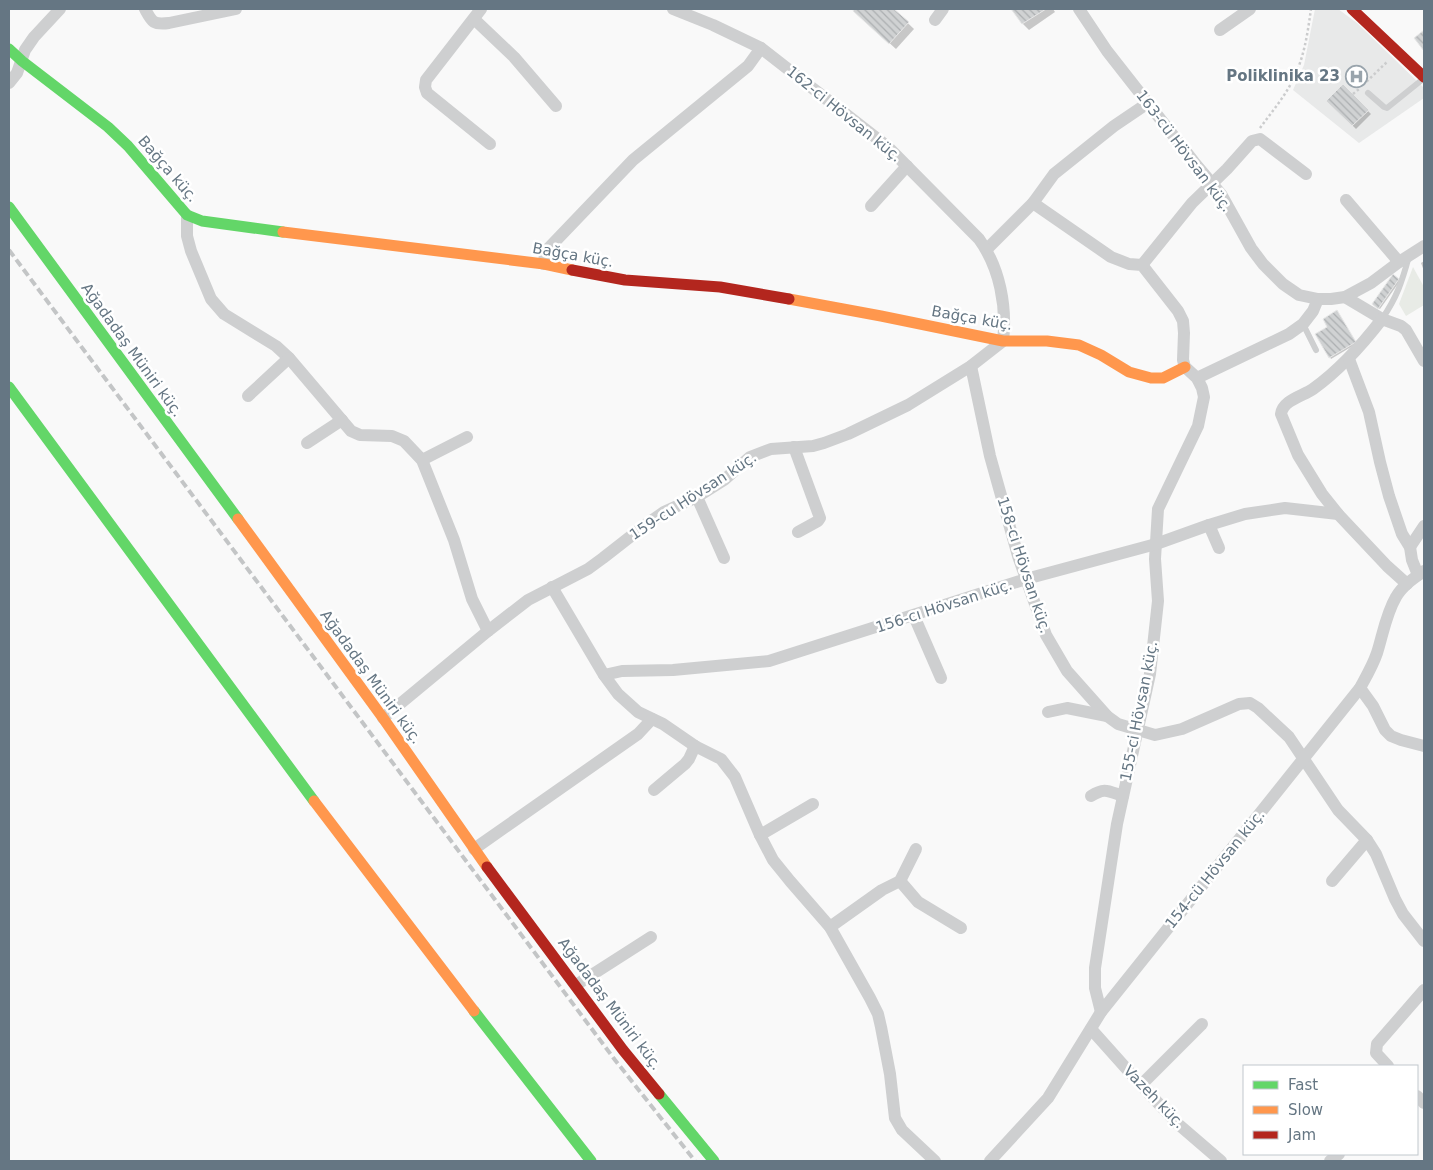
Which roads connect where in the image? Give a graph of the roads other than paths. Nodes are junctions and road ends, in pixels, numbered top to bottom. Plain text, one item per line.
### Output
1 (60, 9) edge
2 (145, 9) edge
3 (236, 9) edge
4 (673, 9) edge
5 (943, 9) edge
6 (1079, 9) edge
7 (1250, 9) edge
8 (1352, 9) edge
9 (477, 14) edge
10 (935, 20) dead end
11 (1220, 30) dead end
12 (9, 48) edge
13 (761, 48) junction
14 (22, 61) junction
15 (1424, 78) edge
16 (9, 84) edge
17 (1368, 93) dead end
18 (1148, 103) junction
19 (556, 106) dead end
20 (490, 144) dead end
21 (907, 166) junction
22 (1306, 174) dead end
23 (1212, 183) junction
24 (1346, 200) dead end
25 (1033, 203) junction
26 (871, 206) dead end
27 (9, 207) edge
28 (187, 215) junction
29 (1424, 246) edge
30 (987, 249) junction
31 (1404, 259) junction
32 (544, 264) junction
33 (1142, 265) junction
34 (1345, 297) junction
35 (1318, 299) junction
36 (1382, 319) junction
37 (1303, 324) junction
38 (1003, 342) junction
39 (1316, 350) dead end
40 (289, 358) junction
41 (1349, 359) junction
42 (1424, 361) edge
43 (971, 366) junction
44 (1185, 367) junction
45 (1197, 378) junction
46 (9, 387) edge
47 (248, 396) dead end
48 (342, 420) junction
49 (467, 437) dead end
50 (307, 443) dead end
51 (794, 447) junction
52 (422, 460) junction
53 (697, 497) junction
54 (1338, 514) junction
55 (1209, 525) junction
56 (1424, 526) edge
57 (798, 532) dead end
58 (1156, 544) junction
59 (1410, 547) junction
60 (1219, 548) dead end
61 (724, 558) dead end
62 (1421, 573) edge
63 (1026, 579) junction
64 (1407, 584) junction
65 (552, 587) junction
66 (914, 616) junction
67 (488, 631) junction
68 (604, 675) junction
69 (941, 678) dead end
70 (1360, 688) junction
71 (1048, 712) dead end
72 (1107, 716) junction
73 (383, 718) junction
74 (652, 718) junction
75 (1137, 731) junction
76 (695, 746) junction
77 (1424, 746) edge
78 (1304, 758) junction
79 (654, 790) dead end
80 (1091, 796) dead end
81 (1123, 796) junction
82 (813, 804) dead end
83 (760, 835) junction
84 (1367, 840) junction
85 (474, 849) junction
86 (916, 849) dead end
87 (900, 881) junction
88 (1332, 881) dead end
89 (830, 927) junction
90 (960, 928) dead end
91 (651, 937) dead end
92 (1424, 941) edge
93 (576, 985) junction
94 (1424, 990) edge
95 (1101, 1012) junction
96 (1202, 1024) dead end
97 (1091, 1029) junction
98 (1387, 1065) edge
99 (1141, 1085) junction
100 (591, 1161) edge
101 (714, 1161) edge
102 (935, 1161) edge
103 (990, 1161) edge
104 (1221, 1161) edge

1 - 14 street
2 - 3 street
4 - 13 street, 162-ci Hövsan küç.
5 - 10 street
6 - 18 street, 163-cü Hövsan küç.
7 - 11 street
8 - 15 street
9 - 19 street
9 - 20 street
12 - 14 street, Bağça küç.
13 - 21 street, 162-ci Hövsan küç.
13 - 32 street
14 - 16 street
14 - 28 street, Bağça küç.
15 - 17 lane
18 - 23 street, 163-cü Hövsan küç.
18 - 25 street
21 - 26 street
21 - 30 street, 162-ci Hövsan küç.
22 - 23 street
23 - 33 street
23 - 35 street, 163-cü Hövsan küç.
24 - 31 street
25 - 30 street
25 - 33 street
27 - 73 street, Ağadadaş Müniri küç.
28 - 32 street, Bağça küç.
28 - 40 street
29 - 31 street, 163-cü Hövsan küç.
30 - 38 street, 162-ci Hövsan küç.
31 - 34 street, 163-cü Hövsan küç.
31 - 36 lane
32 - 38 street, Bağça küç.
33 - 44 street
34 - 35 street, 163-cü Hövsan küç.
34 - 36 street
35 - 37 street
36 - 41 street
36 - 42 street
37 - 39 lane
37 - 45 street
38 - 43 street, 159-cu Hövsan küç.
38 - 44 street, Bağça küç.
40 - 47 street
40 - 48 street
41 - 54 street
41 - 59 street
43 - 51 street, 159-cu Hövsan küç.
43 - 63 street, 158-ci Hövsan küç.
44 - 45 street
45 - 58 street, 155-ci Hövsan küç.
46 - 100 street
48 - 50 street
48 - 52 street
49 - 52 street
51 - 53 street, 159-cu Hövsan küç.
51 - 57 street
52 - 67 street
53 - 61 street
53 - 65 street, 159-cu Hövsan küç.
54 - 55 street, 156-cı Hövsan küç.
54 - 64 street
55 - 58 street, 156-cı Hövsan küç.
55 - 60 street
56 - 59 street
58 - 63 street, 156-cı Hövsan küç.
58 - 75 street, 155-ci Hövsan küç.
59 - 62 street
62 - 64 street, 154-cü Hövsan küç.
63 - 66 street, 156-cı Hövsan küç.
63 - 72 street, 158-ci Hövsan küç.
64 - 70 street, 154-cü Hövsan küç.
65 - 67 street, 159-cu Hövsan küç.
65 - 68 street
66 - 68 street, 156-cı Hövsan küç.
66 - 69 street
67 - 73 street, 159-cu Hövsan küç.
68 - 74 street
70 - 77 street
70 - 78 street, 154-cü Hövsan küç.
71 - 72 street
72 - 75 street, 158-ci Hövsan küç.
73 - 85 street, Ağadadaş Müniri küç.
74 - 76 street
74 - 85 street
75 - 78 street, 158-ci Hövsan küç.
75 - 81 street, 155-ci Hövsan küç.
76 - 79 street
76 - 83 street
78 - 84 street, 158-ci Hövsan küç.
78 - 95 street, 154-cü Hövsan küç.
80 - 81 street
81 - 95 street, 155-ci Hövsan küç.
82 - 83 street
83 - 89 street
84 - 88 street
84 - 92 street, 158-ci Hövsan küç.
85 - 93 street, Ağadadaş Müniri küç.
86 - 87 street
87 - 89 street
87 - 90 street
89 - 102 street
91 - 93 street
93 - 101 street, Ağadadaş Müniri küç.
94 - 98 street
95 - 97 street, 154-cü Hövsan küç.
96 - 99 street
97 - 99 street, Vazeh küç.
97 - 103 street, 154-cü Hövsan küç.
99 - 104 street, Vazeh küç.

